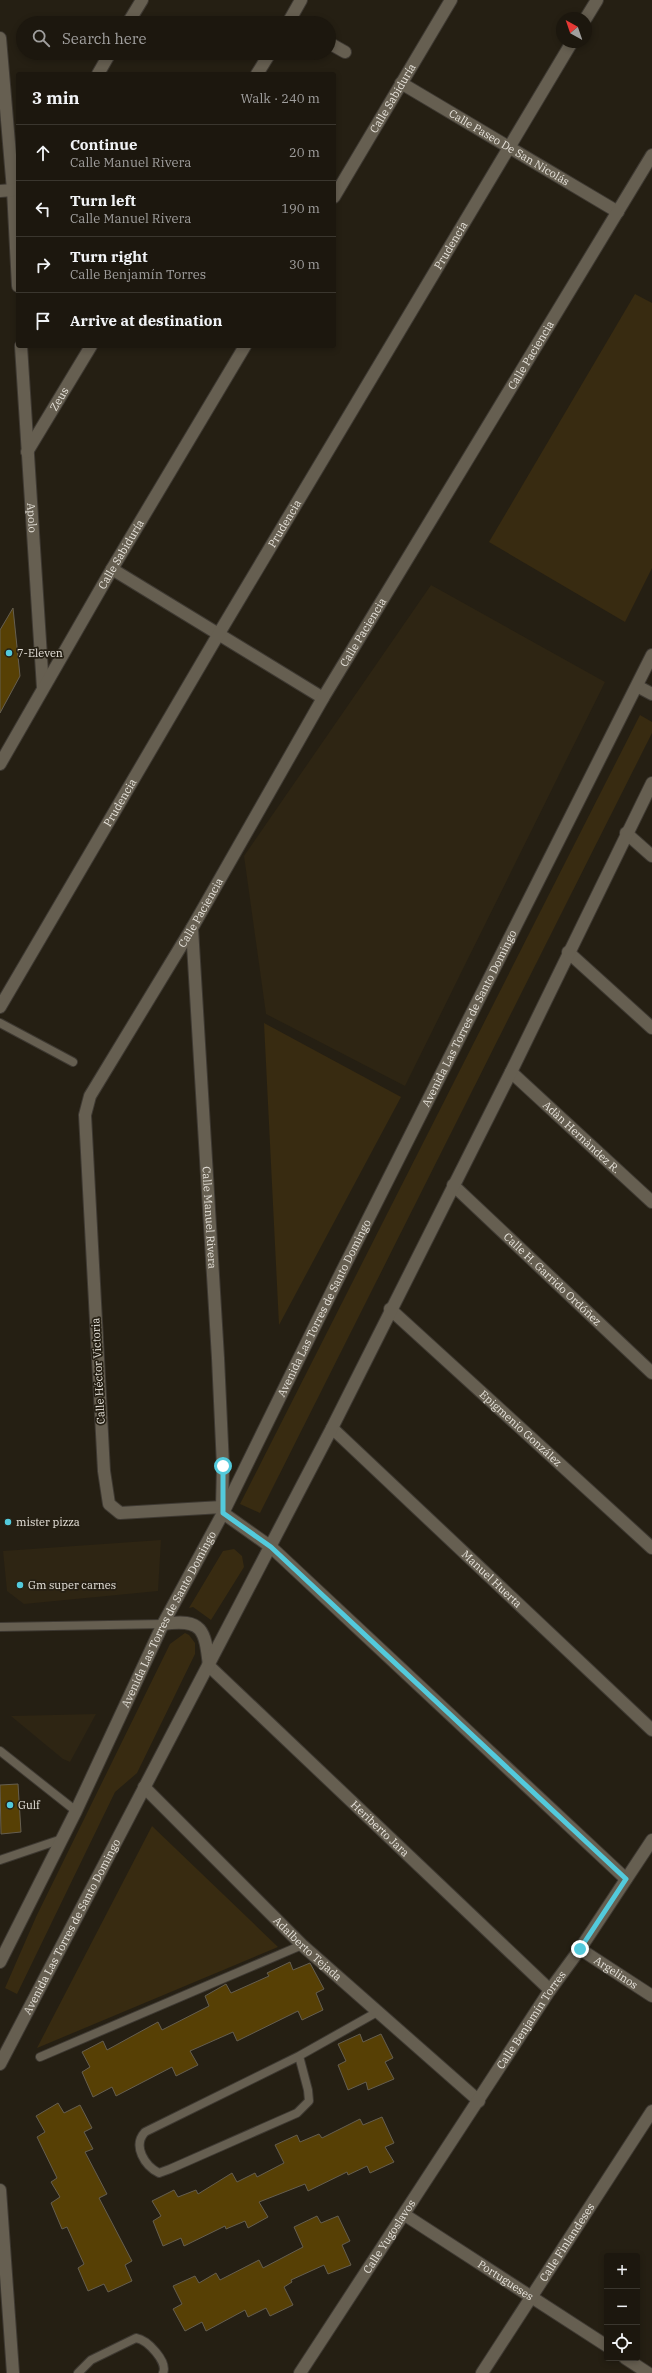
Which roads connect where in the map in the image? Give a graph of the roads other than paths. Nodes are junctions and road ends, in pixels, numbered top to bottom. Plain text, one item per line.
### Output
1 (142, 0) edge
2 (301, 0) edge
3 (451, 0) edge
4 (597, 0) edge
5 (590, 12) edge
6 (132, 16) edge
7 (293, 16) edge
8 (0, 38) edge
9 (336, 47) edge
10 (568, 48) edge
11 (345, 52) dead end
12 (106, 60) edge
13 (266, 60) edge
14 (99, 72) edge
15 (258, 72) edge
16 (401, 83) junction
17 (510, 146) junction
18 (652, 155) edge
19 (16, 189) edge
20 (0, 191) edge
21 (336, 194) edge
22 (618, 212) junction
23 (21, 348) edge
24 (91, 348) edge
25 (244, 348) edge
26 (27, 452) junction
27 (112, 569) junction
28 (218, 635) junction
29 (652, 655) edge
30 (637, 686) junction
31 (43, 688) junction
32 (652, 694) edge
33 (323, 698) junction
34 (0, 764) edge
35 (652, 783) edge
36 (626, 833) junction
37 (652, 856) edge
38 (192, 928) junction
39 (568, 952) junction
40 (0, 1007) edge
41 (0, 1024) edge
42 (652, 1028) edge
43 (73, 1062) dead end
44 (510, 1072) junction
45 (85, 1115) joint
46 (453, 1185) junction
47 (652, 1202) edge
48 (390, 1309) junction
49 (652, 1373) edge
50 (332, 1428) junction
51 (223, 1510) junction
52 (271, 1547) junction
53 (652, 1548) edge
54 (163, 1624) junction
55 (0, 1627) edge
56 (209, 1666) junction
57 (652, 1730) edge
58 (0, 1751) edge
59 (144, 1787) junction
60 (76, 1811) junction
61 (62, 1839) junction
62 (652, 1840) edge
63 (0, 1860) edge
64 (626, 1879) junction
65 (302, 1944) junction
66 (580, 1949) junction
67 (0, 1962) edge
68 (550, 1990) junction
69 (652, 1996) edge
70 (379, 2011) junction
71 (299, 2056) junction
72 (40, 2057) dead end
73 (0, 2064) edge
74 (478, 2101) junction
75 (652, 2111) edge
76 (0, 2190) edge
77 (405, 2215) junction
78 (531, 2296) junction
79 (604, 2344) edge
80 (630, 2361) edge
81 (13, 2373) edge
82 (78, 2373) edge
83 (162, 2373) edge
84 (300, 2373) edge
85 (482, 2373) edge
86 (648, 2373) edge

1 - 6 street
2 - 7 street
3 - 16 street, Calle Sabiduría
4 - 5 street
8 - 19 street
9 - 11 street
10 - 17 street, Prudencia
12 - 14 street
13 - 15 street
16 - 17 street, Calle Paseo De San Nicolás
16 - 21 street, Calle Sabiduría
17 - 22 street, Calle Paseo De San Nicolás
17 - 28 street, Prudencia
18 - 22 street, Calle Paciencia
19 - 20 street
22 - 33 street, Calle Paciencia
23 - 26 street, Apolo
24 - 26 street, Zeus
25 - 27 street, Calle Sabiduría
26 - 31 street, Apolo
27 - 28 street
27 - 31 street, Calle Sabiduría
28 - 33 street
28 - 40 street, Prudencia
29 - 30 street, Avenida Las Torres de Santo Domingo
30 - 32 street
30 - 51 street, Avenida Las Torres de Santo Domingo
31 - 34 street, Calle Sabiduría
33 - 38 street, Calle Paciencia
35 - 36 street, Avenida Las Torres de Santo Domingo
36 - 37 street
36 - 39 street, Avenida Las Torres de Santo Domingo
38 - 45 street, Calle Paciencia
38 - 51 street, Calle Manuel Rivera
39 - 42 street
39 - 44 street, Avenida Las Torres de Santo Domingo
41 - 43 lane
44 - 46 street, Avenida Las Torres de Santo Domingo
44 - 47 street, Adàn Hernàndez R.
45 - 51 street, Calle Héctor Victoria
46 - 48 street, Avenida Las Torres de Santo Domingo
46 - 49 street, Calle H. Garrido Ordóñez
48 - 50 street, Avenida Las Torres de Santo Domingo
48 - 53 street, Epigmenio González
50 - 52 street, Avenida Las Torres de Santo Domingo
50 - 57 street, Manuel Huerta
51 - 52 street
51 - 54 street, Avenida Las Torres de Santo Domingo
52 - 56 street, Avenida Las Torres de Santo Domingo
52 - 64 street
54 - 55 lane
54 - 56 street
54 - 60 street, Avenida Las Torres de Santo Domingo
56 - 59 street, Avenida Las Torres de Santo Domingo
56 - 68 street, Heriberto Jara
58 - 60 lane
59 - 65 street, Adalberto Tejada
59 - 73 street, Avenida Las Torres de Santo Domingo
60 - 61 street, Avenida Las Torres de Santo Domingo
61 - 63 lane
61 - 67 street, Avenida Las Torres de Santo Domingo
62 - 64 street, Calle Benjamín Torres
64 - 66 street, Calle Benjamín Torres
65 - 70 street, Adalberto Tejada
65 - 72 lane
66 - 68 street, Calle Benjamín Torres
66 - 69 street, Argelinos
68 - 74 street, Calle Benjamín Torres
70 - 71 lane
70 - 74 street, Adalberto Tejada
71 - 71 lane
74 - 77 street, Calle Yugoslavos
75 - 78 street, Calle Finlandeses
76 - 81 street
77 - 78 street, Portugueses
77 - 84 street, Calle Yugoslavos
78 - 79 street, Portugueses
78 - 85 street, Calle Finlandeses
80 - 86 street
82 - 83 lane

